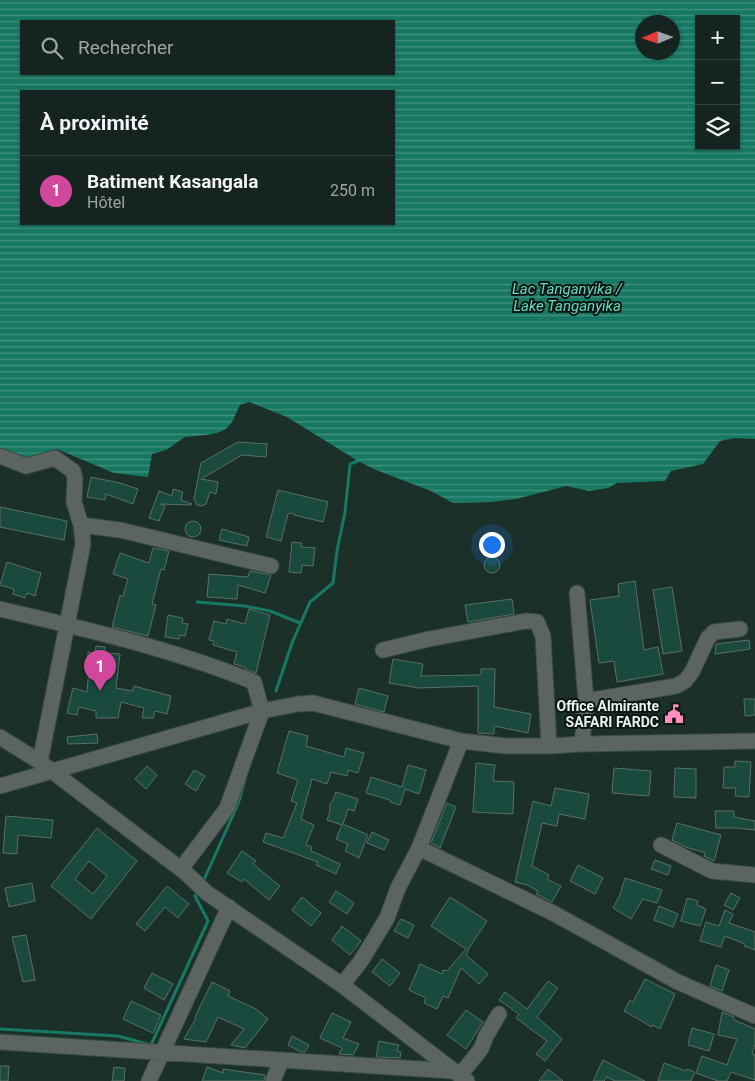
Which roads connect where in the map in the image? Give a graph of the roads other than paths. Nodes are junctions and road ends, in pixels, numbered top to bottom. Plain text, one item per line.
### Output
1 (0, 456) edge
2 (81, 525) junction
3 (271, 566) dead end
4 (576, 593) dead end
5 (0, 608) edge
6 (68, 625) junction
7 (740, 628) dead end
8 (383, 650) dead end
9 (586, 701) junction
10 (262, 711) junction
11 (0, 737) edge
12 (461, 741) junction
13 (755, 741) edge
14 (582, 744) junction
15 (549, 746) junction
16 (46, 767) junction
17 (0, 786) edge
18 (661, 845) dead end
19 (419, 848) junction
20 (183, 871) junction
21 (755, 876) edge
22 (228, 907) junction
23 (342, 984) junction
24 (498, 1014) dead end
25 (755, 1016) edge
26 (0, 1042) edge
27 (163, 1052) junction
28 (281, 1061) junction
29 (460, 1076) edge
30 (149, 1081) edge
31 (273, 1081) edge

1 - 2 street
2 - 3 street
2 - 6 street
4 - 9 street
5 - 6 street
6 - 10 street
6 - 16 street
7 - 9 street
8 - 15 street
9 - 14 street
10 - 12 street
10 - 16 street
10 - 20 street
11 - 16 street
12 - 15 street
12 - 19 street
13 - 14 street
14 - 15 street
16 - 17 street
16 - 20 street
18 - 21 street
19 - 23 street
19 - 25 street
20 - 22 street
22 - 23 street
22 - 27 street
23 - 29 street
24 - 29 street
26 - 27 street
27 - 28 street
27 - 30 street
28 - 29 street
28 - 31 street

